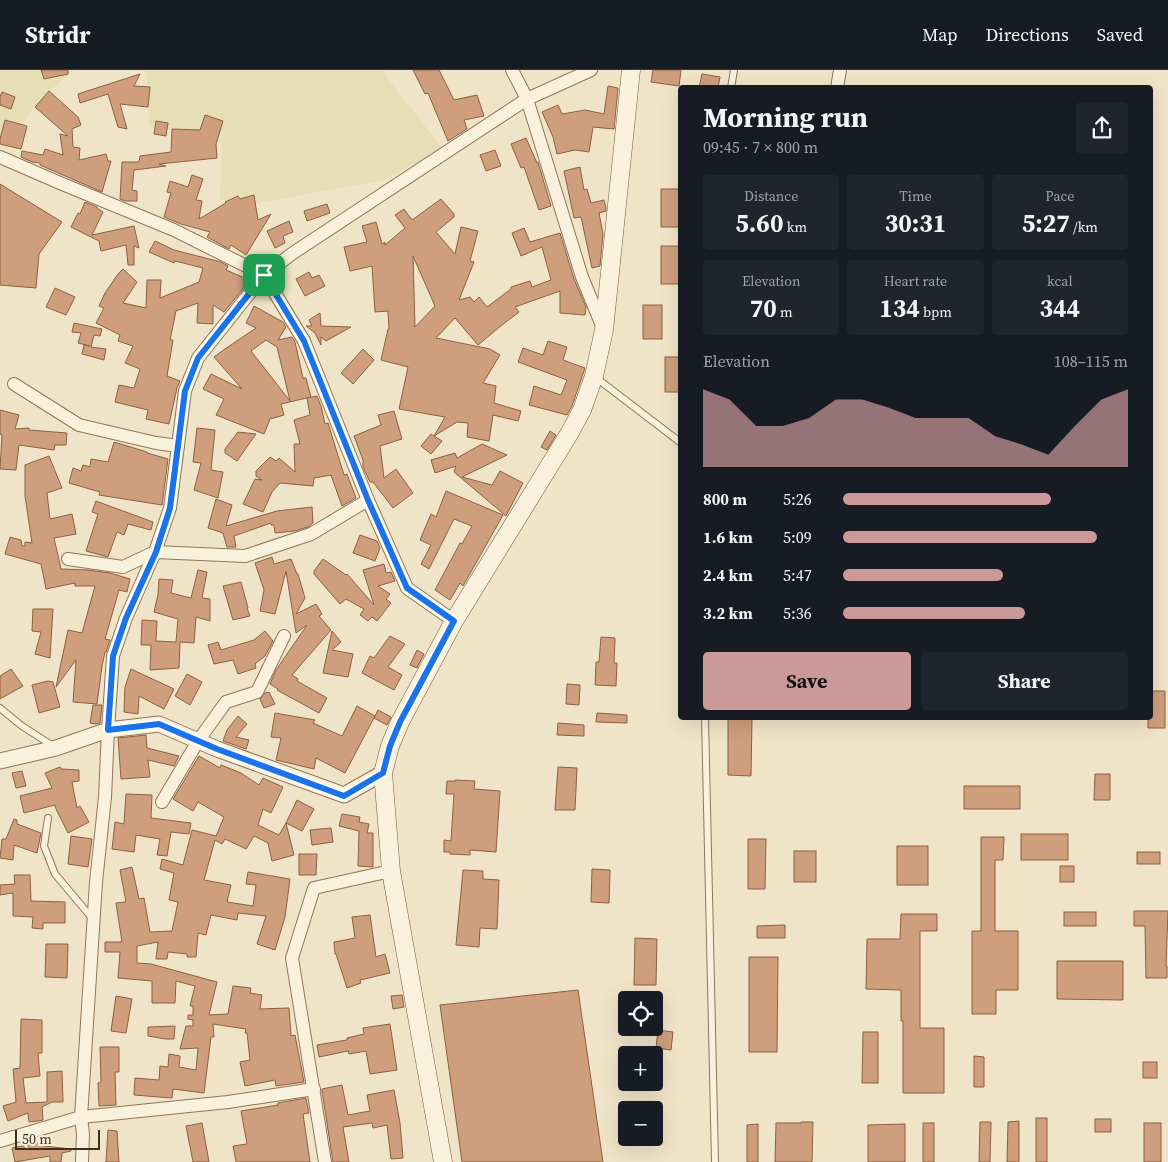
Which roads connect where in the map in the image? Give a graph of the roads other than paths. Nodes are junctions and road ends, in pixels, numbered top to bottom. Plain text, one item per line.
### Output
1 (512, 70) edge
2 (591, 70) edge
3 (631, 70) edge
4 (734, 70) edge
5 (840, 70) edge
6 (731, 85) edge
7 (838, 85) edge
8 (527, 99) junction
9 (0, 157) edge
10 (264, 275) junction
11 (604, 330) junction
12 (594, 376) junction
13 (14, 384) dead end
14 (678, 440) edge
15 (178, 446) junction
16 (368, 500) junction
17 (156, 552) junction
18 (68, 559) dead end
19 (454, 621) junction
20 (284, 636) dead end
21 (0, 708) edge
22 (705, 720) edge
23 (108, 730) junction
24 (198, 741) junction
25 (56, 748) junction
26 (0, 761) edge
27 (383, 773) junction
28 (162, 802) dead end
29 (48, 818) dead end
30 (391, 871) junction
31 (94, 920) junction
32 (314, 1089) junction
33 (81, 1117) junction
34 (0, 1141) edge
35 (82, 1162) edge
36 (325, 1162) edge
37 (443, 1162) edge
38 (715, 1162) edge

1 - 8 street
2 - 8 street
3 - 11 main road
4 - 6 lane
5 - 7 street
8 - 10 street
8 - 11 street
9 - 10 street
10 - 15 street
10 - 16 street
11 - 12 main road
12 - 14 lane
12 - 19 main road
13 - 15 street
15 - 17 street
16 - 17 street
16 - 19 street
17 - 18 street
17 - 23 street
19 - 27 main road
20 - 24 street
21 - 25 lane
22 - 38 lane
23 - 24 street
23 - 25 street
23 - 31 street
24 - 27 street
24 - 28 street
25 - 26 street
27 - 30 main road
29 - 31 lane
30 - 32 street
30 - 37 main road
31 - 33 street
32 - 33 street
32 - 36 street
33 - 34 street
33 - 35 street

